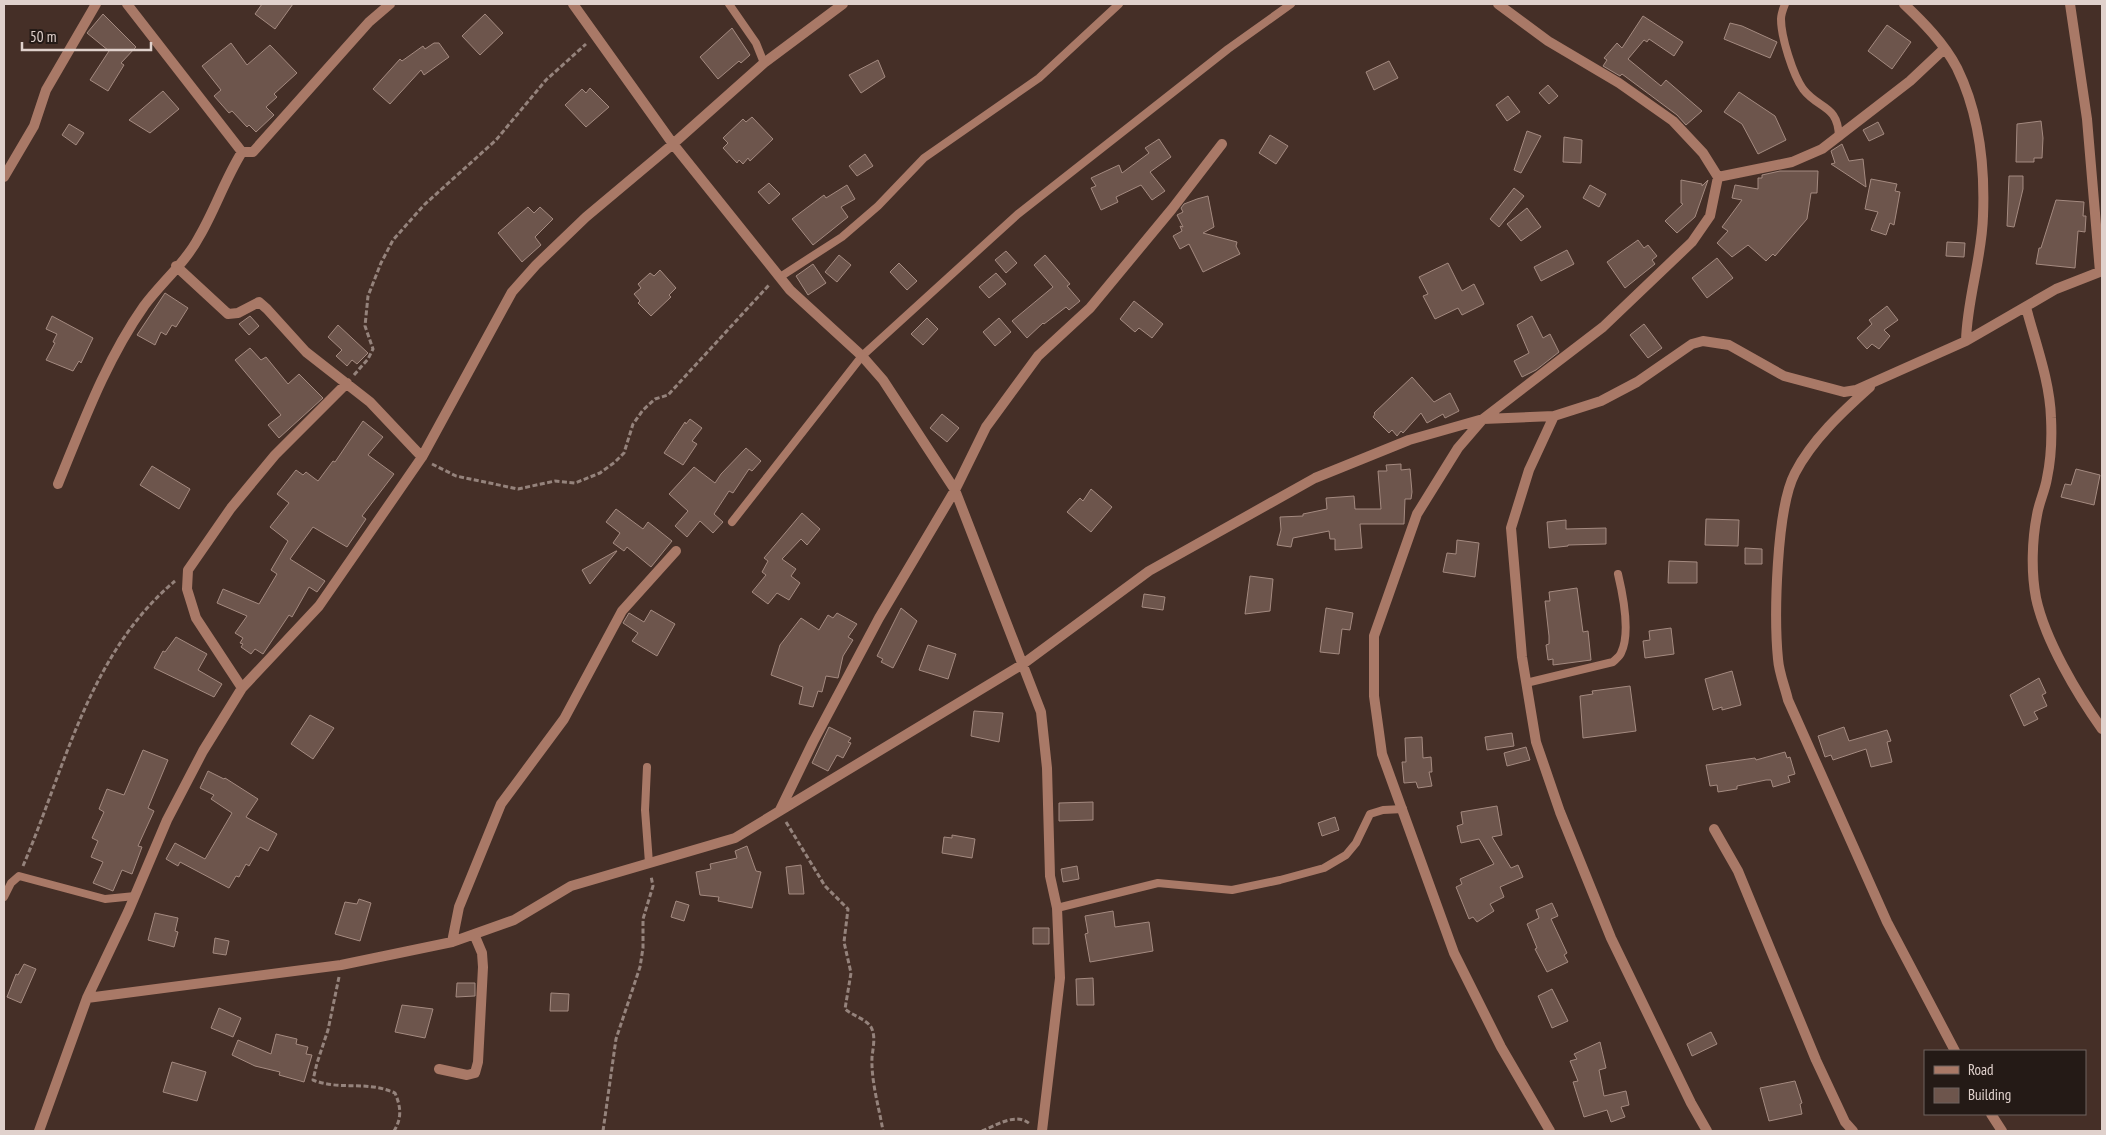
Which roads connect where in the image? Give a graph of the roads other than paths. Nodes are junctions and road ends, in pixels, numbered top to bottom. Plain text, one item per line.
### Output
1 (96, 4) edge
2 (127, 4) edge
3 (390, 4) edge
4 (573, 4) edge
5 (729, 4) edge
6 (843, 4) edge
7 (1119, 4) edge
8 (1291, 4) edge
9 (1498, 4) edge
10 (1785, 4) edge
11 (1904, 4) edge
12 (2070, 4) edge
13 (1944, 49) junction
14 (764, 64) junction
15 (1839, 136) junction
16 (673, 144) junction
17 (1222, 144) dead end
18 (242, 152) junction
19 (4, 177) edge
20 (1718, 177) junction
21 (176, 266) junction
22 (2101, 272) edge
23 (780, 277) junction
24 (2026, 307) junction
25 (1966, 340) junction
26 (862, 356) junction
27 (347, 383) junction
28 (1875, 383) junction
29 (1554, 416) junction
30 (1483, 419) junction
31 (422, 457) junction
32 (58, 484) dead end
33 (955, 490) junction
34 (732, 522) dead end
35 (676, 552) dead end
36 (1618, 574) dead end
37 (1023, 664) junction
38 (1526, 683) junction
39 (242, 688) junction
40 (2102, 729) edge
41 (647, 767) dead end
42 (1403, 809) junction
43 (780, 811) junction
44 (1714, 829) dead end
45 (649, 863) junction
46 (135, 896) junction
47 (4, 897) edge
48 (1057, 908) junction
49 (474, 934) junction
50 (452, 942) junction
51 (87, 998) junction
52 (1954, 1050) edge
53 (439, 1069) dead end
54 (1992, 1115) edge
55 (39, 1131) edge
56 (1042, 1131) edge
57 (1550, 1131) edge
58 (1707, 1131) edge
59 (1853, 1131) edge
60 (2002, 1131) edge

1 - 19 street
2 - 18 street
3 - 18 street
4 - 16 street
5 - 14 lane
6 - 14 street
7 - 23 lane
8 - 26 lane
9 - 20 street
10 - 15 lane
11 - 13 street
12 - 22 street
13 - 15 street
13 - 25 street
14 - 16 street
15 - 20 street
16 - 23 street
16 - 31 street
17 - 33 street
18 - 21 street
20 - 30 street
21 - 27 street
21 - 32 street
22 - 24 street
23 - 26 street
24 - 25 street
24 - 40 street
25 - 28 street
26 - 33 street
26 - 34 lane
27 - 31 street
27 - 39 street
28 - 29 street
28 - 52 street
29 - 30 street
29 - 38 street
30 - 37 street
30 - 42 street
31 - 39 street
33 - 37 street
33 - 43 street
35 - 50 street
36 - 38 lane
37 - 43 street
37 - 48 street
38 - 58 street
39 - 46 street
41 - 45 lane
42 - 48 lane
42 - 57 street
43 - 45 street
44 - 59 street
45 - 49 street
46 - 47 lane
46 - 51 street
48 - 56 street
49 - 50 street
49 - 53 street
50 - 51 street
51 - 55 street
54 - 60 street

